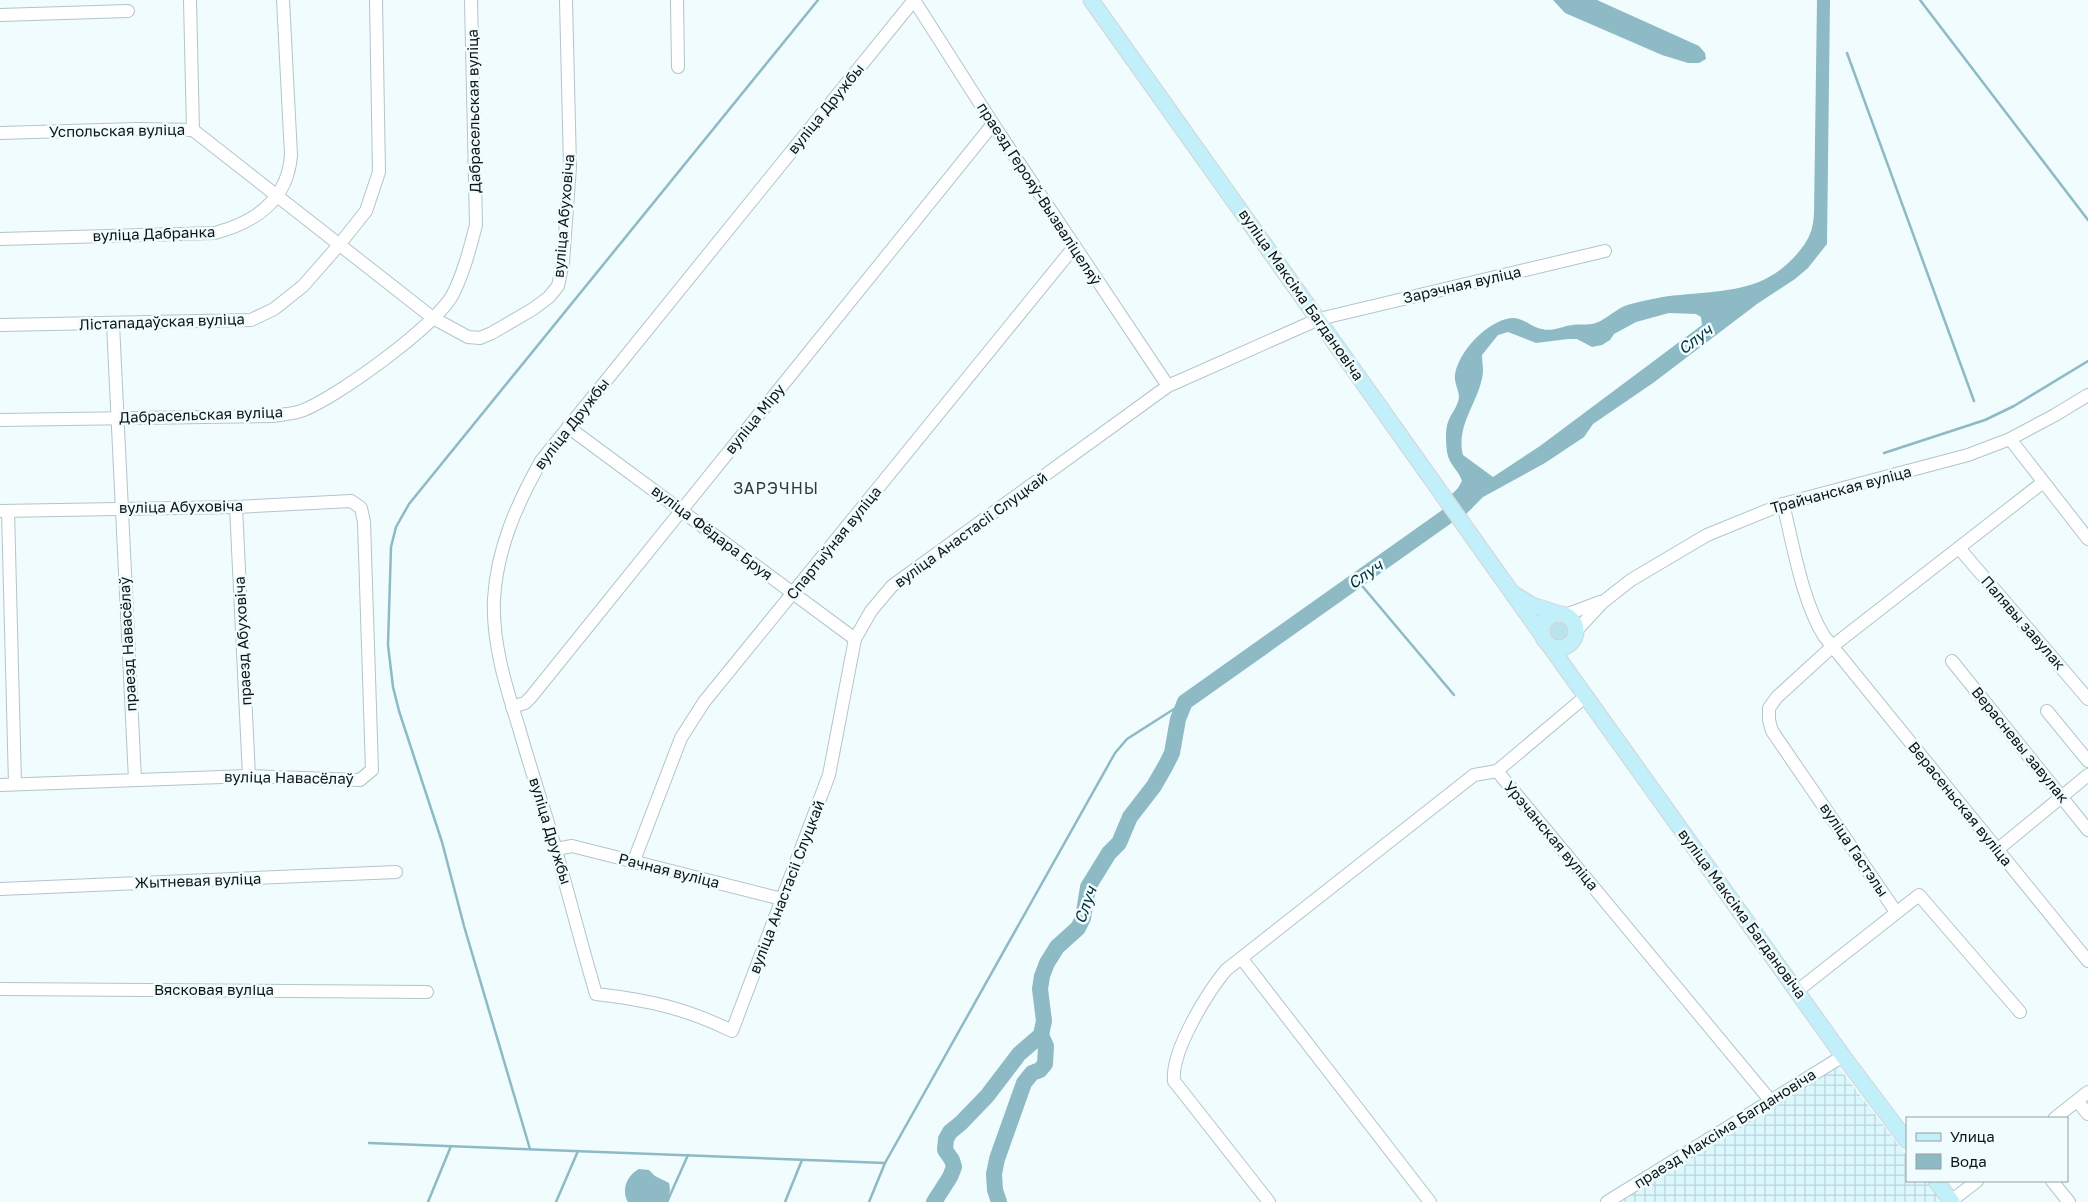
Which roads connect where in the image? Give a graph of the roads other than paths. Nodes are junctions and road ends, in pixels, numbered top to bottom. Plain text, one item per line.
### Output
1 (190, 0) edge
2 (283, 0) edge
3 (376, 0) edge
4 (471, 0) edge
5 (566, 0) edge
6 (677, 0) edge
7 (914, 0) edge
8 (1092, 0) edge
9 (128, 11) dead end
10 (0, 15) edge
11 (678, 67) dead end
12 (993, 124) junction
13 (193, 130) junction
14 (0, 133) edge
15 (278, 197) junction
16 (0, 238) edge
17 (339, 244) junction
18 (1074, 246) junction
19 (1605, 251) dead end
20 (433, 318) junction
21 (1319, 319) junction
22 (113, 324) junction
23 (0, 325) edge
24 (1168, 386) junction
25 (2088, 395) edge
26 (116, 418) junction
27 (0, 420) edge
28 (568, 427) junction
29 (2010, 439) junction
30 (2042, 483) junction
31 (1782, 504) junction
32 (236, 507) junction
33 (122, 508) junction
34 (361, 508) joint
35 (682, 510) junction
36 (4, 511) edge
37 (2088, 539) edge
38 (1959, 548) junction
39 (1510, 591) junction
40 (794, 594) junction
41 (1603, 602) junction
42 (1563, 615) junction
43 (1575, 636) junction
44 (855, 639) junction
45 (1546, 640) junction
46 (1834, 645) junction
47 (1952, 661) dead end
48 (1582, 691) junction
49 (2088, 699) edge
50 (512, 707) junction
51 (2047, 710) dead end
52 (2088, 761) edge
53 (1497, 771) junction
54 (2088, 775) edge
55 (249, 776) junction
56 (135, 780) junction
57 (15, 784) junction
58 (0, 785) edge
59 (2062, 796) junction
60 (2088, 830) edge
61 (556, 849) junction
62 (1997, 850) junction
63 (633, 863) junction
64 (396, 872) dead end
65 (0, 889) edge
66 (782, 899) junction
67 (1896, 912) junction
68 (1242, 959) junction
69 (2088, 961) edge
70 (0, 989) edge
71 (1797, 991) junction
72 (427, 992) dead end
73 (2020, 1012) dead end
74 (732, 1031) joint
75 (1843, 1056) junction
76 (2088, 1092) edge
77 (1770, 1100) junction
78 (2077, 1101) junction
79 (2088, 1114) edge
80 (2056, 1117) edge
81 (1906, 1140) edge
82 (1937, 1182) edge
83 (1976, 1182) edge
84 (2053, 1182) edge
85 (1952, 1201) edge
86 (1269, 1202) edge
87 (1430, 1202) edge
88 (1607, 1202) edge
89 (2070, 1202) edge

1 - 13 street, Успольская вуліца
2 - 15 street, вуліца Дабранка
3 - 17 street, Лістападаўская вуліца
4 - 20 street, Дабрасельская вуліца
5 - 20 street, вуліца Абуховіча
6 - 11 street
7 - 12 street, праезд Герояў-Вызваліцеляў
7 - 28 street, вуліца Дружбы
8 - 21 main road, вуліца Максіма Багдановіча
9 - 10 street
12 - 18 street, праезд Герояў-Вызваліцеляў
12 - 35 street, вуліца Міру
13 - 14 street, Успольская вуліца
13 - 15 street, вуліца Абуховіча
15 - 16 street, вуліца Дабранка
15 - 17 street, вуліца Абуховіча
17 - 20 street, вуліца Абуховіча
17 - 22 street, Лістападаўская вуліца
18 - 24 street, праезд Герояў-Вызваліцеляў
18 - 40 street, Спартыўная вуліца
19 - 21 street, Зарэчная вуліца
20 - 26 street, Дабрасельская вуліца
21 - 24 street, Зарэчная вуліца
21 - 39 main road, вуліца Максіма Багдановіча
22 - 23 street, Лістападаўская вуліца
22 - 26 street, праезд Навасёлаў
24 - 44 street, вуліца Анастасіі Слуцкай
25 - 29 street, Трайчанская вуліца
26 - 27 street, Дабрасельская вуліца
26 - 33 street, праезд Навасёлаў
28 - 35 street, вуліца Фёдара Бруя
28 - 50 street, вуліца Дружбы
29 - 30 street
29 - 31 street, Трайчанская вуліца
30 - 37 street
30 - 38 street, вуліца Гастэлы
31 - 41 street, Трайчанская вуліца
31 - 46 street, Верасеньская вуліца
32 - 33 street, вуліца Абуховіча
32 - 34 street, вуліца Абуховіча
32 - 55 street, праезд Абуховіча
33 - 36 street, вуліца Абуховіча
33 - 56 street, праезд Навасёлаў
34 - 55 street, вуліца Навасёлаў
35 - 40 street, вуліца Фёдара Бруя
35 - 50 street, вуліца Міру
36 - 57 street
38 - 46 street, вуліца Гастэлы
38 - 49 street, Палявы завулак
39 - 42 main road, вуліца Максіма Багдановіча
39 - 45 main road, вуліца Максіма Багдановіча
40 - 44 street, вуліца Фёдара Бруя
40 - 63 street, Спартыўная вуліца
41 - 42 street, Трайчанская вуліца
41 - 43 street, Трайчанская вуліца
42 - 43 main road
42 - 45 main road
43 - 45 main road
43 - 48 main road, вуліца Максіма Багдановіча
44 - 66 street, вуліца Анастасіі Слуцкай
45 - 48 main road, вуліца Максіма Багдановіча
46 - 62 street, Верасеньская вуліца
46 - 67 street, вуліца Гастэлы
47 - 59 street, Верасневы завулак
48 - 53 street
48 - 71 main road, вуліца Максіма Багдановіча
50 - 61 street, вуліца Дружбы
51 - 52 street
53 - 68 street, Урэчанская вуліца
53 - 77 street, Урэчанская вуліца
54 - 59 street
55 - 56 street, вуліца Навасёлаў
56 - 57 street, вуліца Навасёлаў
57 - 58 street, вуліца Навасёлаў
59 - 60 street, Верасневы завулак
59 - 62 street
61 - 63 street, Рачная вуліца
61 - 74 street, вуліца Дружбы
62 - 69 street, Верасеньская вуліца
63 - 66 street, Рачная вуліца
64 - 65 street, Жытневая вуліца
66 - 74 street, вуліца Анастасіі Слуцкай
67 - 71 street
67 - 73 street, вуліца Гастэлы
68 - 86 street, Урэчанская вуліца
68 - 87 street
70 - 72 street, Вясковая вуліца
71 - 75 main road, вуліца Максіма Багдановіча
75 - 77 street, праезд Максіма Багдановіча
75 - 81 main road, вуліца Максіма Багдановіча
76 - 78 street
77 - 88 street, праезд Максіма Багдановіча
78 - 79 street
78 - 80 street
82 - 85 main road
83 - 85 street
84 - 89 street

